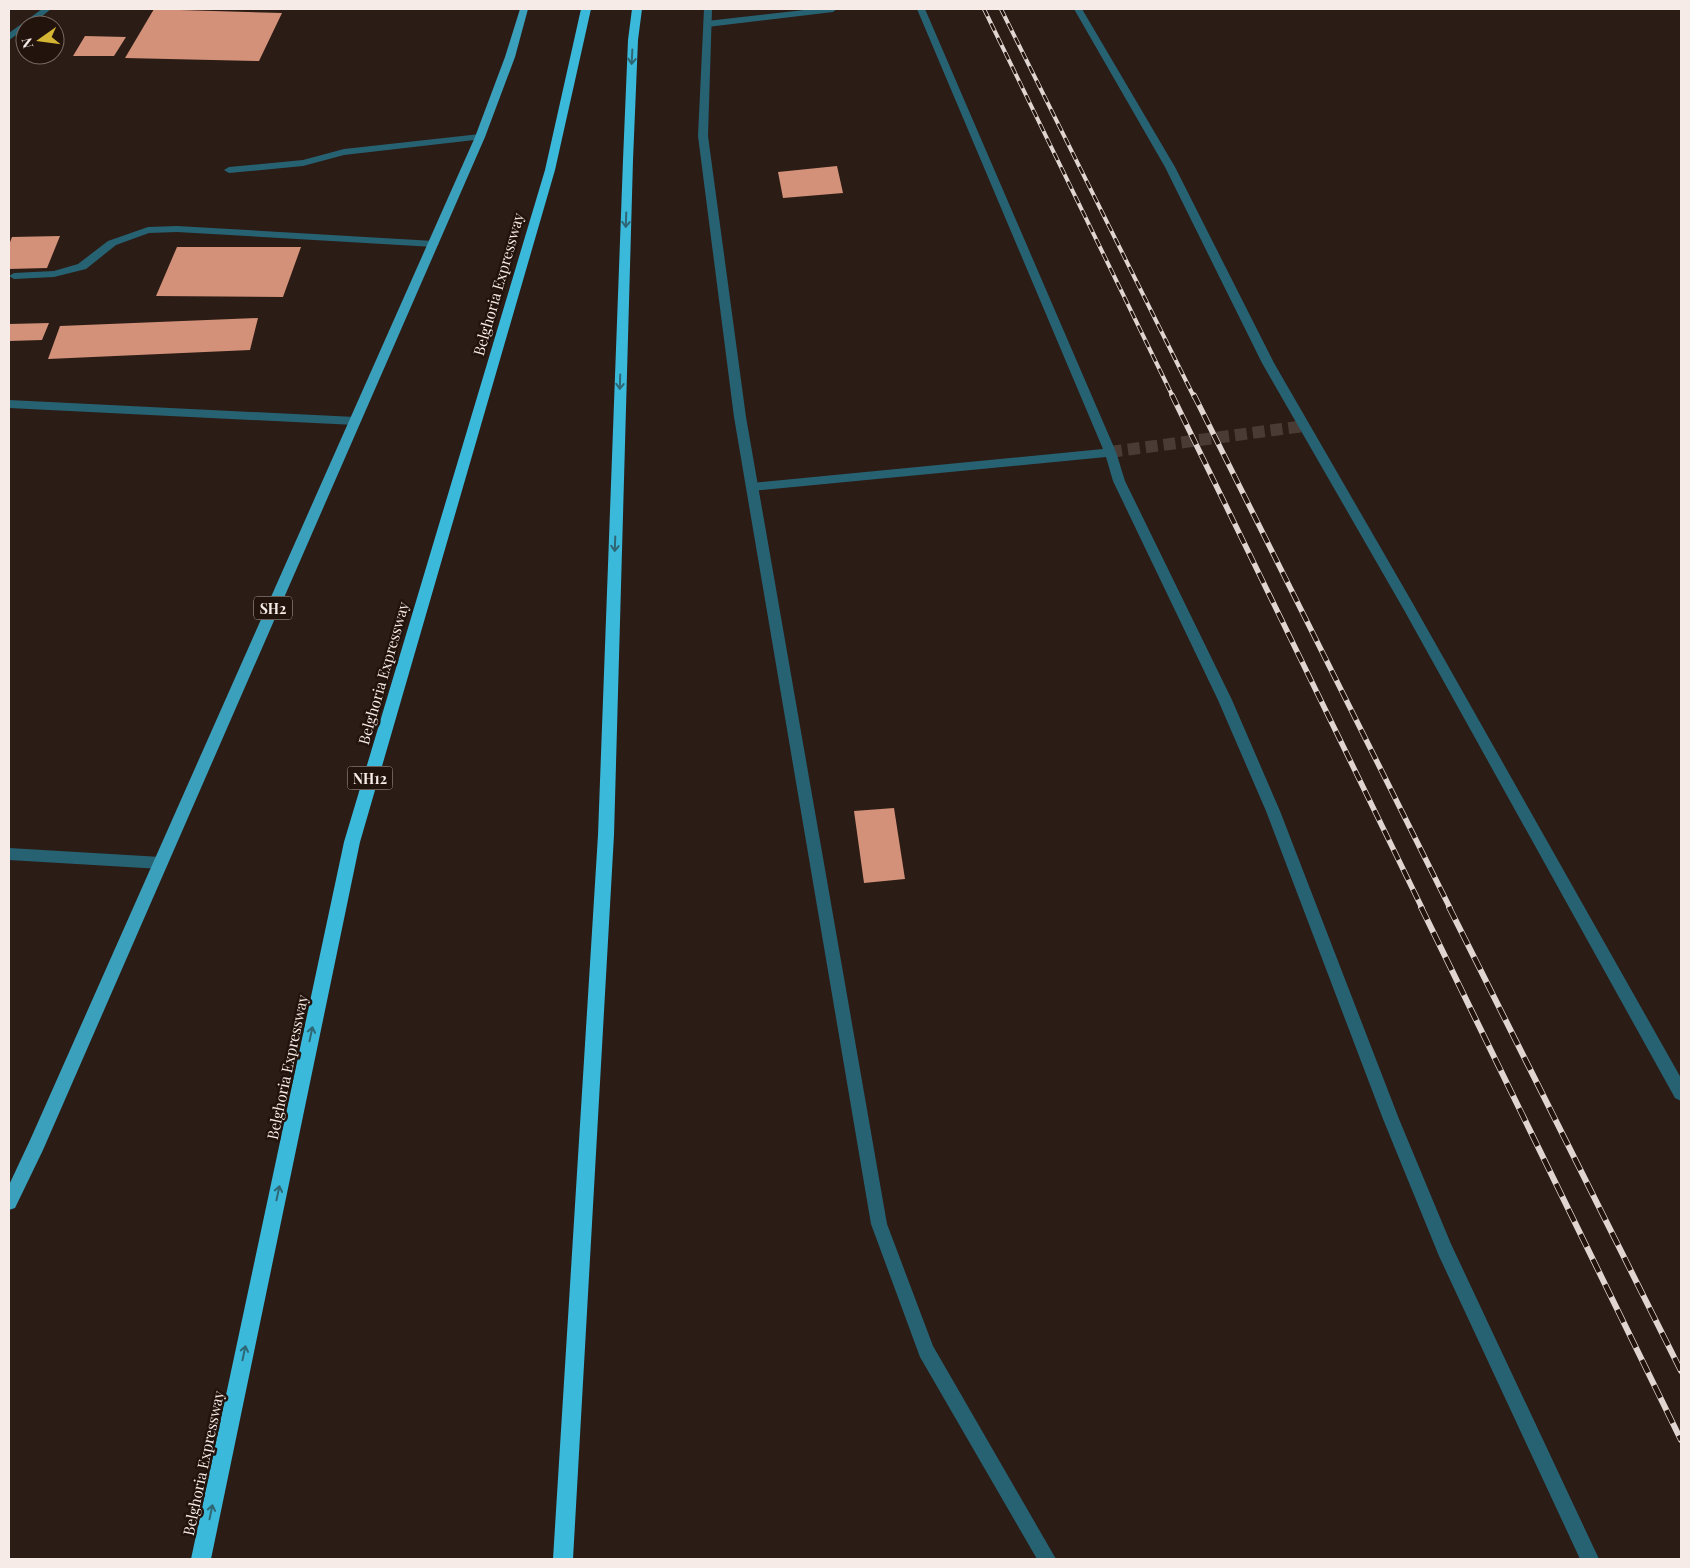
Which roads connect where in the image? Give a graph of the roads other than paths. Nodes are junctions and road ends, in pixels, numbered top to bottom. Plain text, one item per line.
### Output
1 (46, 9) edge
2 (524, 9) edge
3 (586, 9) edge
4 (637, 9) edge
5 (708, 9) edge
6 (832, 9) edge
7 (921, 9) edge
8 (1078, 9) edge
9 (708, 24) junction
10 (9, 37) edge
11 (480, 137) junction
12 (228, 170) dead end
13 (434, 244) junction
14 (14, 276) dead end
15 (9, 404) edge
16 (355, 421) junction
17 (1110, 452) junction
18 (752, 486) junction
19 (9, 854) edge
20 (161, 863) junction
21 (1681, 1093) edge
22 (9, 1202) edge
23 (201, 1559) edge
24 (563, 1559) edge
25 (1047, 1559) edge
26 (1590, 1559) edge

1 - 10 street
2 - 11 main road, SH2
23 -> 3 highway, Belghoria Expressway / NH12
4 -> 24 highway
5 - 9 street
6 - 9 street
7 - 17 street
8 - 21 street
9 - 18 street
11 - 12 street
11 - 13 main road, SH2
13 - 14 street
13 - 16 main road, SH2
15 - 16 street
16 - 20 main road, SH2
17 - 18 street
17 - 26 street
18 - 25 street
19 - 20 street
20 - 22 main road, SH2

